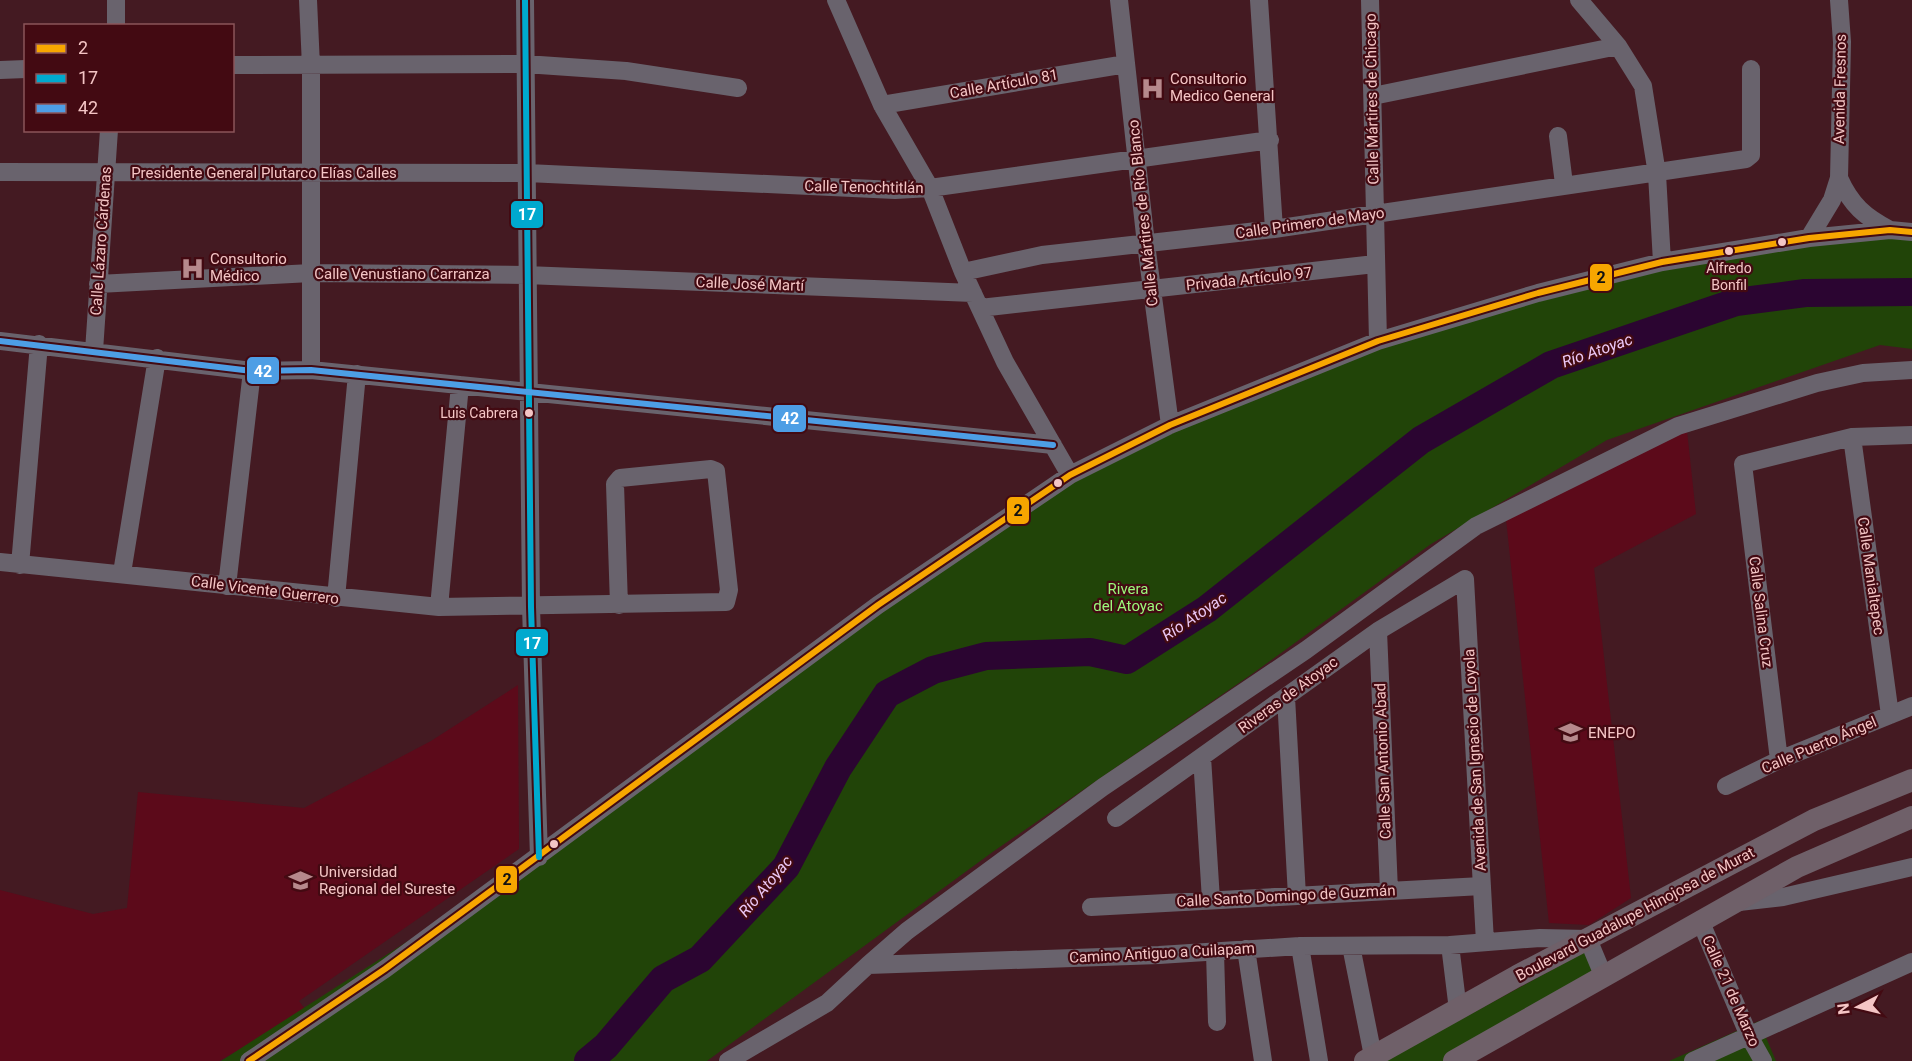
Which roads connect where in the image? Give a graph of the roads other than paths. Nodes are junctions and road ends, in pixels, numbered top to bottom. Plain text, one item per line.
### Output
1 (116, 0) edge
2 (308, 0) edge
3 (525, 0) edge
4 (836, 0) edge
5 (1119, 0) edge
6 (1259, 0) edge
7 (1370, 0) edge
8 (1579, 0) edge
9 (1839, 0) edge
10 (116, 24) edge
11 (1618, 46) junction
12 (525, 64) junction
13 (1126, 64) junction
14 (234, 65) edge
15 (311, 66) junction
16 (24, 69) edge
17 (1751, 69) dead end
18 (0, 70) edge
19 (738, 88) dead end
20 (1372, 96) junction
21 (882, 105) junction
22 (109, 132) edge
23 (1558, 136) dead end
24 (1270, 140) junction
25 (1137, 157) junction
26 (0, 172) edge
27 (105, 173) junction
28 (527, 173) junction
29 (310, 174) junction
30 (1657, 174) junction
31 (1839, 178) junction
32 (1564, 184) junction
33 (930, 188) junction
34 (1374, 214) junction
35 (1274, 229) junction
36 (1890, 230) junction
37 (1912, 232) edge
38 (1809, 238) junction
39 (1146, 244) junction
40 (1662, 262) junction
41 (1375, 264) junction
42 (963, 272) junction
43 (311, 273) junction
44 (526, 274) junction
45 (98, 284) junction
46 (1151, 290) junction
47 (977, 300) junction
48 (0, 341) edge
49 (1378, 341) junction
50 (39, 344) junction
51 (94, 351) junction
52 (157, 358) junction
53 (311, 370) junction
54 (1912, 370) edge
55 (252, 371) junction
56 (357, 374) junction
57 (460, 385) junction
58 (528, 393) junction
59 (1170, 425) junction
60 (1912, 435) edge
61 (1852, 437) junction
62 (1053, 445) junction
63 (1070, 476) junction
64 (0, 562) edge
65 (20, 565) junction
66 (122, 573) junction
67 (1466, 579) joint
68 (227, 586) junction
69 (336, 598) junction
70 (619, 605) junction
71 (439, 607) junction
72 (531, 608) junction
73 (1378, 631) junction
74 (1287, 697) junction
75 (1912, 706) edge
76 (1890, 715) junction
77 (1202, 757) junction
78 (1779, 760) junction
79 (1912, 780) edge
80 (1726, 786) dead end
81 (1912, 817) edge
82 (1116, 818) dead end
83 (539, 857) junction
84 (1912, 867) edge
85 (1482, 886) junction
86 (1389, 891) junction
87 (1297, 896) junction
88 (1211, 900) junction
89 (1735, 902) junction
90 (1091, 907) dead end
91 (1700, 920) junction
92 (1588, 939) junction
93 (1485, 942) junction
94 (1450, 945) junction
95 (1300, 946) junction
96 (1351, 946) junction
97 (1246, 949) junction
98 (1215, 952) junction
99 (1912, 962) edge
100 (868, 965) junction
101 (1603, 975) junction
102 (1458, 1010) junction
103 (1217, 1022) dead end
104 (1749, 1036) junction
105 (1369, 1059) edge
106 (249, 1061) edge
107 (728, 1061) edge
108 (1263, 1061) edge
109 (1319, 1061) edge
110 (1454, 1061) edge
111 (1693, 1061) edge
112 (1763, 1061) edge

1 - 10 street
2 - 15 street
3 - 12 street
4 - 21 street
5 - 13 street, Calle Mártires de Río Blanco
6 - 24 street
7 - 20 street, Calle Mártires de Chicago
8 - 11 street
9 - 31 street, Avenida Fresnos
11 - 20 street
11 - 30 street
12 - 15 street
12 - 19 street
12 - 28 street
13 - 21 street, Calle Artículo 81
13 - 25 street, Calle Mártires de Río Blanco
14 - 15 street
15 - 29 street
16 - 18 street
17 - 30 street, Calle Primero de Mayo
20 - 34 street, Calle Mártires de Chicago
21 - 33 street
22 - 27 street, Calle Lázaro Cárdenas
23 - 32 street
24 - 25 street, Calle Tenochtitlán
24 - 35 street
25 - 33 street, Calle Tenochtitlán
25 - 39 street, Calle Mártires de Río Blanco
26 - 27 street, Presidente General Plutarco Elías Calles
27 - 29 street, Presidente General Plutarco Elías Calles
27 - 45 street, Calle Lázaro Cárdenas
28 - 29 street, Presidente General Plutarco Elías Calles
28 - 33 street, Calle Tenochtitlán
28 - 44 street
29 - 43 street
30 - 32 street, Calle Primero de Mayo
30 - 40 street
31 - 36 street
31 - 38 street, Avenida Fresnos
32 - 34 street, Calle Primero de Mayo
33 - 42 street
34 - 35 street, Calle Primero de Mayo
34 - 41 street, Calle Mártires de Chicago
35 - 39 street, Calle Primero de Mayo
36 - 37 street
36 - 38 street
38 - 40 street
39 - 42 street, Calle Primero de Mayo
39 - 46 street, Calle Mártires de Río Blanco
40 - 49 street
41 - 46 street, Privada Artículo 97
41 - 49 street, Calle Mártires de Chicago
42 - 47 street
43 - 44 street, Calle Venustiano Carranza
43 - 45 street, Calle Venustiano Carranza
43 - 53 street
44 - 47 street, Calle José Martí
44 - 58 street
45 - 51 street, Calle Lázaro Cárdenas
46 - 47 street, Privada Artículo 97
46 - 59 street, Calle Mártires de Río Blanco
47 - 62 street
48 - 50 street
49 - 59 street
50 - 51 street
50 - 65 street
51 - 52 street
52 - 55 street
52 - 66 street
53 - 55 street
53 - 56 street
54 - 100 street
55 - 68 street
56 - 57 street
56 - 69 street
57 - 58 street
57 - 71 street
58 - 62 street
58 - 72 street
59 - 63 street
60 - 61 street
61 - 76 street, Calle Manialtepec
61 - 78 street, Calle Salina Cruz
62 - 63 street
63 - 83 street
64 - 65 street, Calle Vicente Guerrero
65 - 66 street, Calle Vicente Guerrero
66 - 68 street, Calle Vicente Guerrero
67 - 73 street, Riveras de Atoyac
67 - 85 street, Avenida de San Ignacio de Loyola
68 - 69 street, Calle Vicente Guerrero
69 - 71 street, Calle Vicente Guerrero
70 - 70 street, Calle Vicente Guerrero
70 - 72 street, Calle Vicente Guerrero
71 - 72 street, Calle Vicente Guerrero
72 - 83 street
73 - 74 street, Riveras de Atoyac
73 - 86 street, Calle San Antonio Abad
74 - 77 street, Riveras de Atoyac
74 - 87 street
75 - 76 street, Calle Puerto Ángel
76 - 78 street, Calle Puerto Ángel
77 - 82 street, Riveras de Atoyac
77 - 88 street
78 - 80 street, Calle Puerto Ángel
79 - 92 main road, Boulevard Guadalupe Hinojosa de Murat
81 - 89 main road
83 - 106 street
84 - 89 street
85 - 86 street, Calle Santo Domingo de Guzmán
85 - 93 street, Avenida de San Ignacio de Loyola
86 - 87 street, Calle Santo Domingo de Guzmán
87 - 88 street, Calle Santo Domingo de Guzmán
88 - 90 street, Calle Santo Domingo de Guzmán
89 - 91 main road
91 - 101 main road
91 - 104 street, Calle 21 de Marzo
92 - 93 street, Camino Antiguo a Cuilapam
92 - 101 street
92 - 102 main road, Boulevard Guadalupe Hinojosa de Murat
93 - 94 street, Camino Antiguo a Cuilapam
94 - 96 street, Camino Antiguo a Cuilapam
94 - 102 street
95 - 96 street, Camino Antiguo a Cuilapam
95 - 97 street, Camino Antiguo a Cuilapam
95 - 109 street
96 - 105 street
97 - 98 street, Camino Antiguo a Cuilapam
97 - 108 street
98 - 100 street, Camino Antiguo a Cuilapam
98 - 103 street
99 - 104 street
100 - 107 street
101 - 110 main road
102 - 105 main road, Boulevard Guadalupe Hinojosa de Murat
104 - 111 street
104 - 112 street, Calle 21 de Marzo

